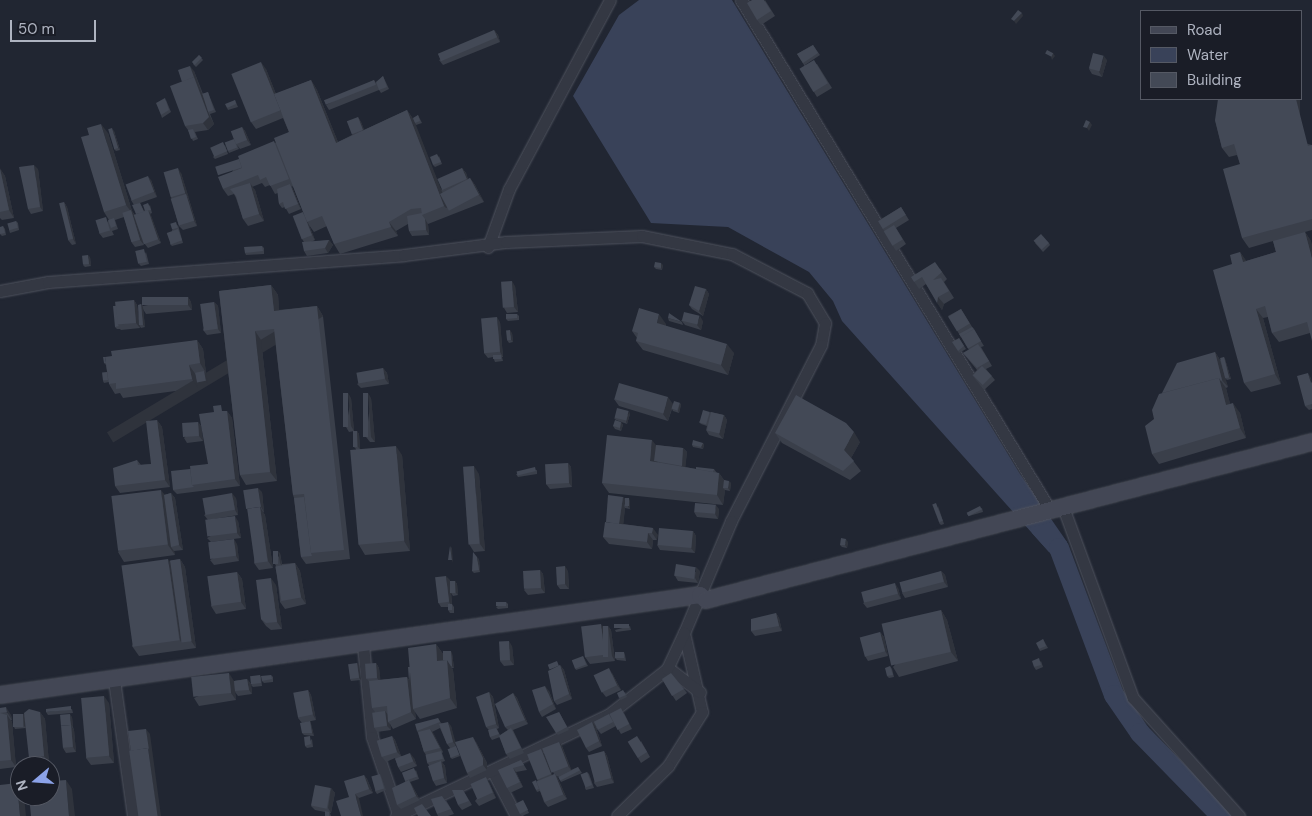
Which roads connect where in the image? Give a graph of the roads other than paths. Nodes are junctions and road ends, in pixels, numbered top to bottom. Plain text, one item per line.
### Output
1 (610, 0) edge
2 (740, 0) edge
3 (488, 248) junction
4 (0, 291) edge
5 (1312, 442) edge
6 (1053, 509) junction
7 (700, 595) junction
8 (684, 633) junction
9 (363, 645) junction
10 (668, 668) junction
11 (114, 680) junction
12 (700, 692) junction
13 (0, 695) edge
14 (493, 772) junction
15 (397, 815) edge
16 (133, 816) edge
17 (516, 816) edge
18 (617, 816) edge
19 (1239, 816) edge

1 - 3 street
2 - 6 street
3 - 4 street
3 - 7 street
5 - 6 street
6 - 7 street
6 - 19 street
7 - 8 street
7 - 9 street
8 - 10 street
8 - 12 street
9 - 11 street
9 - 15 street
10 - 12 street
10 - 14 street
11 - 13 street
11 - 16 street
12 - 18 street
14 - 15 street
14 - 17 street

